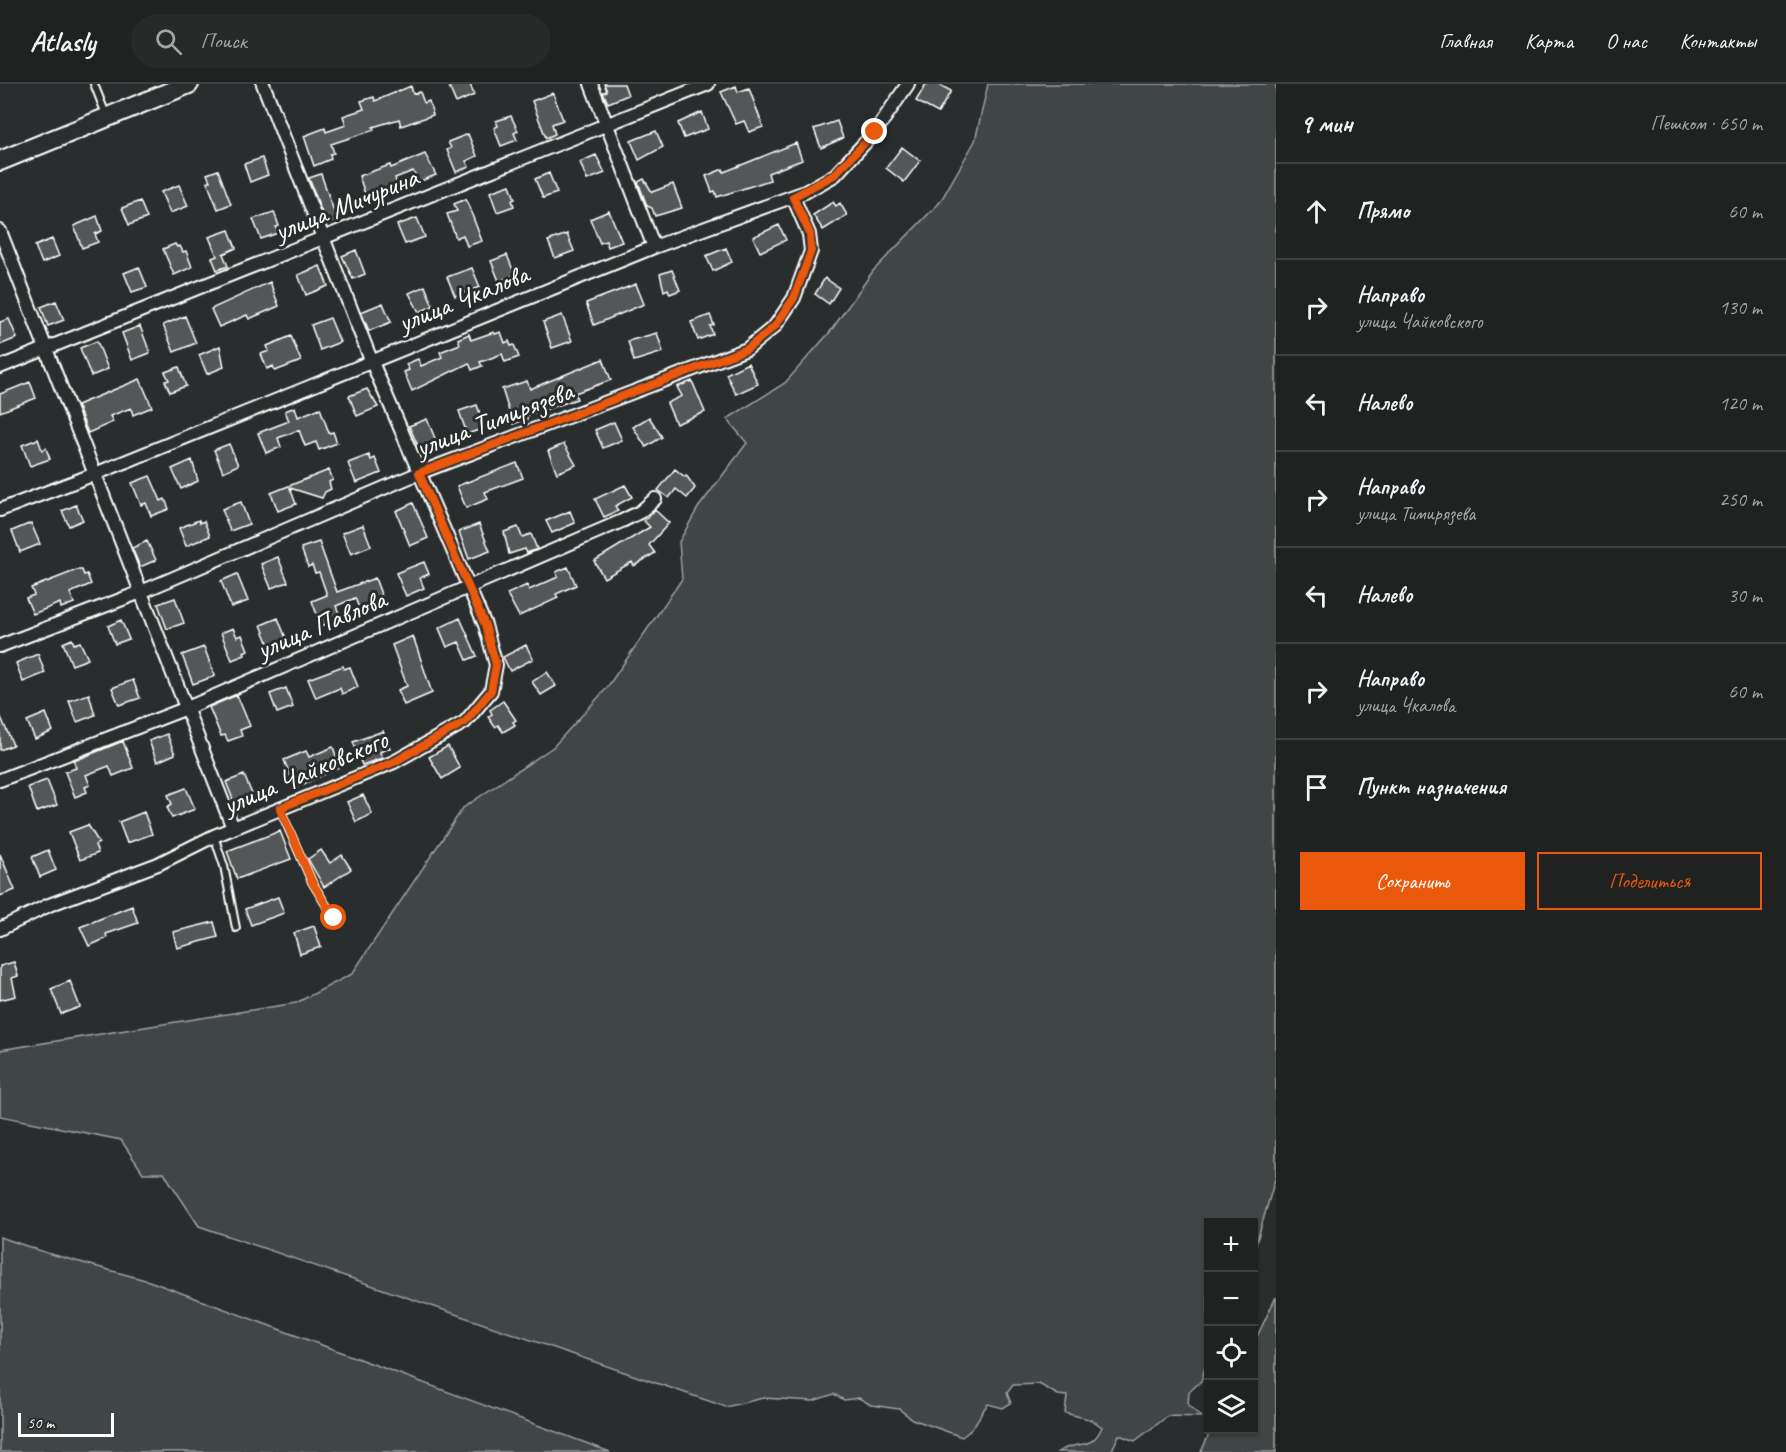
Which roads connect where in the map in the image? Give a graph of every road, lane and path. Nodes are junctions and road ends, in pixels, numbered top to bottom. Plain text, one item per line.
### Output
1 (93, 84) edge
2 (189, 84) edge
3 (263, 84) edge
4 (591, 84) edge
5 (708, 84) edge
6 (908, 84) edge
7 (107, 117) junction
8 (608, 126) junction
9 (0, 161) edge
10 (793, 197) junction
11 (0, 231) edge
12 (323, 239) junction
13 (654, 247) junction
14 (46, 349) junction
15 (371, 360) junction
16 (0, 368) edge
17 (419, 473) junction
18 (95, 474) junction
19 (655, 499) dead end
20 (0, 510) edge
21 (468, 588) junction
22 (141, 592) junction
23 (0, 646) edge
24 (187, 708) junction
25 (0, 780) edge
26 (280, 808) junction
27 (233, 828) junction
28 (214, 836) junction
29 (334, 918) dead end
30 (236, 928) dead end
31 (0, 929) edge

1 - 7 lane
2 - 7 street
3 - 12 street
4 - 8 street
5 - 8 street, улица Мичурина
6 - 10 street, улица Чкалова
7 - 9 street
8 - 12 street, улица Мичурина
8 - 13 street
10 - 13 street, улица Чкалова
10 - 17 street, улица Тимирязева
11 - 14 street
12 - 14 street, улица Мичурина
12 - 15 street
13 - 15 street, улица Чкалова
14 - 16 street, улица Мичурина
14 - 18 street
15 - 17 street
15 - 18 street, улица Чкалова
17 - 21 street
17 - 22 street, улица Тимирязева
18 - 20 street, улица Чкалова
18 - 22 street
19 - 21 street, улица Павлова
21 - 24 street, улица Павлова
21 - 26 street, улица Чайковского
22 - 23 street, улица Тимирязева
22 - 24 street
24 - 25 street, улица Павлова
24 - 27 street
26 - 27 street, улица Чайковского
26 - 29 lane
27 - 28 street, улица Чайковского
28 - 30 lane
28 - 31 street, улица Чайковского

